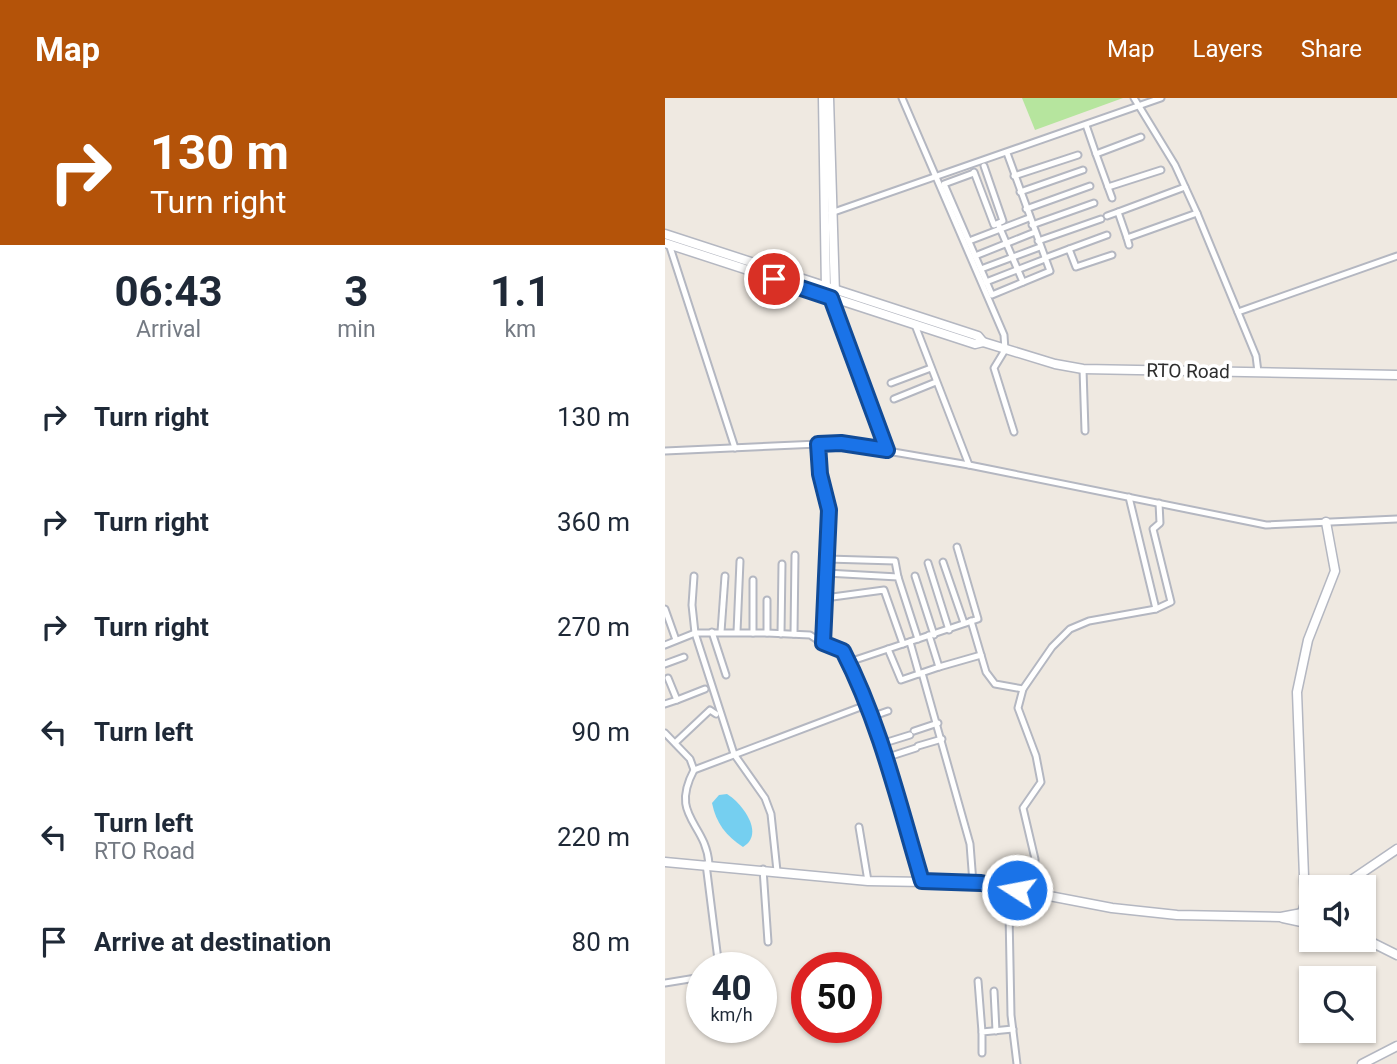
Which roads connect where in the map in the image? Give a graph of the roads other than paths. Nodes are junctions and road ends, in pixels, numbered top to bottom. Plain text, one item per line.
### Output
1 (823, 98) edge
2 (829, 98) edge
3 (902, 98) edge
4 (1134, 98) edge
5 (1161, 98) edge
6 (1138, 107) junction
7 (1086, 125) junction
8 (1141, 137) dead end
9 (1007, 153) junction
10 (1096, 154) junction
11 (1078, 155) dead end
12 (971, 166) junction
13 (984, 166) dead end
14 (1083, 170) dead end
15 (1161, 170) dead end
16 (974, 173) junction
17 (1014, 176) junction
18 (936, 178) junction
19 (1090, 186) dead end
20 (1108, 187) junction
21 (1185, 187) junction
22 (1020, 192) junction
23 (1112, 198) dead end
24 (1094, 203) dead end
25 (1026, 209) junction
26 (1118, 212) junction
27 (829, 213) junction
28 (1197, 213) junction
29 (1029, 218) junction
30 (999, 226) junction
31 (1034, 229) junction
32 (1107, 235) dead end
33 (1127, 238) junction
34 (667, 239) edge
35 (969, 241) junction
36 (1006, 243) junction
37 (1039, 244) junction
38 (1129, 245) dead end
39 (1069, 249) junction
40 (1112, 255) dead end
41 (975, 256) junction
42 (1397, 256) edge
43 (1013, 257) junction
44 (1045, 259) junction
45 (981, 269) junction
46 (1018, 270) junction
47 (986, 282) junction
48 (1023, 282) junction
49 (831, 295) junction
50 (880, 309) junction
51 (1238, 312) junction
52 (915, 324) junction
53 (983, 342) junction
54 (1005, 350) junction
55 (931, 368) junction
56 (1083, 369) junction
57 (1258, 372) junction
58 (1397, 375) edge
59 (936, 382) junction
60 (891, 383) dead end
61 (894, 399) dead end
62 (1085, 431) dead end
63 (1014, 432) dead end
64 (818, 444) junction
65 (735, 448) junction
66 (887, 450) junction
67 (665, 452) edge
68 (969, 465) junction
69 (1129, 497) junction
70 (1159, 503) junction
71 (1397, 519) edge
72 (1326, 523) junction
73 (957, 547) dead end
74 (795, 555) dead end
75 (827, 559) junction
76 (740, 561) dead end
77 (943, 562) dead end
78 (928, 563) dead end
79 (782, 564) dead end
80 (826, 573) junction
81 (694, 576) dead end
82 (725, 576) dead end
83 (915, 576) dead end
84 (898, 577) junction
85 (753, 580) dead end
86 (825, 598) junction
87 (767, 600) dead end
88 (665, 609) edge
89 (1156, 609) junction
90 (967, 622) junction
91 (949, 630) junction
92 (712, 632) junction
93 (721, 632) junction
94 (737, 632) junction
95 (753, 632) junction
96 (695, 633) junction
97 (767, 633) junction
98 (781, 634) junction
99 (794, 635) junction
100 (932, 635) junction
101 (918, 639) junction
102 (676, 640) junction
103 (910, 642) junction
104 (823, 643) junction
105 (903, 644) junction
106 (665, 645) edge
107 (888, 649) junction
108 (981, 654) junction
109 (684, 657) dead end
110 (849, 662) junction
111 (665, 664) edge
112 (939, 667) junction
113 (665, 670) edge
114 (921, 673) junction
115 (726, 675) dead end
116 (667, 679) edge
117 (1023, 688) junction
118 (705, 689) dead end
119 (677, 700) junction
120 (665, 705) edge
121 (866, 705) junction
122 (888, 711) dead end
123 (716, 714) dead end
124 (871, 717) junction
125 (938, 723) junction
126 (665, 733) edge
127 (942, 739) junction
128 (675, 743) junction
129 (881, 744) junction
130 (734, 754) junction
131 (885, 758) junction
132 (694, 769) junction
133 (859, 827) dead end
134 (1397, 849) edge
135 (665, 862) edge
136 (708, 864) junction
137 (763, 869) junction
138 (1035, 870) junction
139 (777, 871) junction
140 (1304, 875) edge
141 (1359, 875) edge
142 (868, 881) junction
143 (922, 881) junction
144 (973, 883) junction
145 (1003, 888) junction
146 (1017, 890) junction
147 (1047, 896) junction
148 (1299, 914) edge
149 (1281, 917) junction
150 (1299, 921) edge
151 (768, 942) dead end
152 (1376, 944) edge
153 (717, 952) edge
154 (1397, 954) edge
155 (686, 979) edge
156 (978, 981) dead end
157 (665, 982) edge
158 (993, 990) dead end
159 (1013, 1029) junction
160 (982, 1031) junction
161 (996, 1031) junction
162 (1397, 1046) edge
163 (982, 1052) dead end
164 (1017, 1064) edge
165 (1362, 1064) edge

1 - 27 street
2 - 27 street
3 - 18 street
4 - 6 street
5 - 6 street
6 - 7 street
6 - 21 street
7 - 9 street
7 - 10 street
8 - 10 street
9 - 12 street
9 - 17 street
10 - 20 street
11 - 17 street
12 - 16 street
12 - 18 street
13 - 30 street
14 - 22 street
15 - 20 street
16 - 30 street
16 - 35 street
17 - 22 street
18 - 27 street
18 - 54 street
19 - 25 street
20 - 23 street
21 - 26 street
21 - 28 street
22 - 25 street
24 - 31 street
25 - 29 street
26 - 33 street
26 - 37 street
27 - 49 street
28 - 33 street
28 - 51 street
29 - 30 street
29 - 31 street
30 - 35 street
30 - 36 street
31 - 36 street
31 - 37 street
32 - 39 street
33 - 38 street
34 - 49 street, RTO Road
34 - 65 street
35 - 41 street
36 - 41 street
36 - 43 street
37 - 43 street
37 - 44 street
39 - 40 street
39 - 44 street
41 - 45 street
42 - 51 street
43 - 45 street
43 - 46 street
44 - 46 street
44 - 48 street
45 - 47 street
46 - 47 street
46 - 48 street
47 - 48 street
49 - 50 street, RTO Road
49 - 66 street
50 - 52 street, RTO Road
50 - 53 street, RTO Road
51 - 57 street
52 - 53 street, RTO Road
52 - 55 street
53 - 54 street, RTO Road
54 - 56 street, RTO Road
54 - 63 street
55 - 59 street
55 - 60 street
56 - 57 street, RTO Road
56 - 62 street
57 - 58 street, RTO Road
59 - 61 street
59 - 68 street
64 - 65 street
64 - 66 street
64 - 75 street
65 - 67 street
66 - 68 street
68 - 69 street
69 - 70 street
69 - 89 street
70 - 72 street
70 - 89 street
71 - 72 street
72 - 140 street
73 - 90 street
74 - 99 street
75 - 80 street
75 - 84 street
76 - 94 street
77 - 90 street
78 - 91 street
79 - 98 street
80 - 84 street
80 - 86 street
81 - 96 street
82 - 93 street
83 - 100 street
84 - 101 street
85 - 95 street
86 - 104 street
86 - 105 street
87 - 97 street
88 - 102 street
89 - 117 street
90 - 91 street
90 - 108 street
91 - 100 street
92 - 93 street
92 - 96 street
92 - 115 street
93 - 94 street
94 - 95 street
95 - 97 street
96 - 102 street
96 - 130 street
97 - 98 street
98 - 99 street
99 - 104 street
100 - 101 street
100 - 112 street
101 - 103 street
102 - 106 street
103 - 105 street
103 - 114 street
104 - 110 street
105 - 107 street
107 - 110 street
107 - 114 street
108 - 112 street
108 - 117 street
109 - 111 street
110 - 121 street
112 - 114 street
113 - 116 street
114 - 125 street
116 - 119 street
117 - 138 street
118 - 119 street
119 - 120 street
121 - 124 street
121 - 130 street
122 - 124 street
123 - 128 street
124 - 129 street
125 - 127 street
125 - 129 street
126 - 128 street
127 - 131 street
127 - 144 street
128 - 132 street
129 - 131 street
130 - 132 street
130 - 139 street
131 - 143 street
132 - 136 street
133 - 142 street
134 - 141 street
135 - 136 street
136 - 137 street
136 - 153 street
137 - 139 street
137 - 151 street
138 - 146 street
138 - 147 street
139 - 142 street
142 - 143 street
143 - 144 street
144 - 145 street
145 - 146 street
145 - 159 street
146 - 147 street
147 - 149 street
148 - 149 street
149 - 150 street
152 - 154 street
155 - 157 street
156 - 160 street
158 - 161 street
159 - 161 street
159 - 164 street
160 - 161 street
160 - 163 street
162 - 165 street

